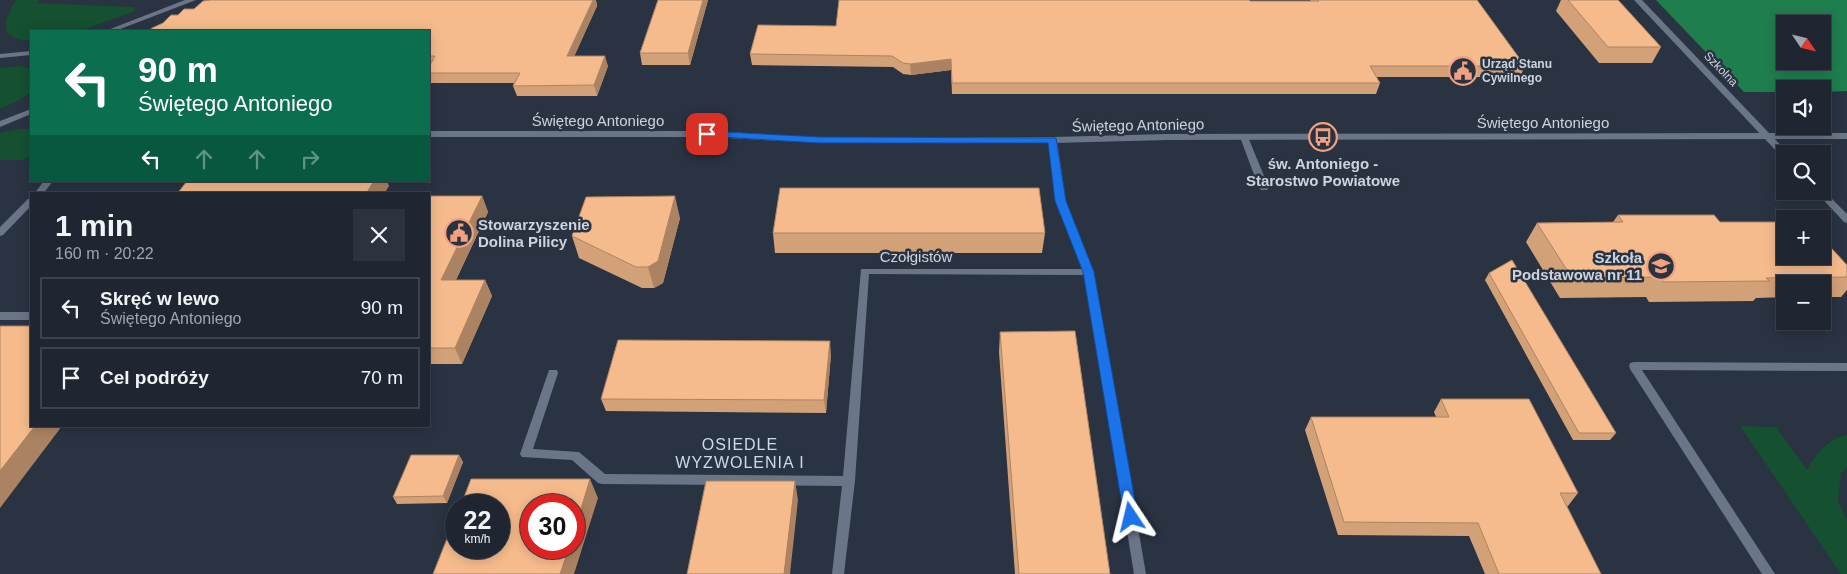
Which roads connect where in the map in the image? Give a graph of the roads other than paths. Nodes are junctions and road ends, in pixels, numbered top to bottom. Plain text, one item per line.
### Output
1 (192, 0) edge
2 (1638, 0) edge
3 (160, 13) junction
4 (112, 30) edge
5 (126, 30) edge
6 (30, 53) edge
7 (2, 55) edge
8 (30, 111) edge
9 (12, 120) junction
10 (30, 121) edge
11 (0, 124) edge
12 (430, 134) edge
13 (1766, 136) junction
14 (1847, 136) edge
15 (1244, 137) junction
16 (1052, 140) junction
17 (1776, 146) edge
18 (49, 182) edge
19 (1264, 188) dead end
20 (40, 192) edge
21 (1828, 200) edge
22 (30, 202) edge
23 (1847, 220) edge
24 (0, 234) edge
25 (1089, 272) junction
26 (0, 316) edge
27 (30, 316) edge
28 (1847, 368) edge
29 (553, 373) dead end
30 (849, 481) junction
31 (838, 574) edge
32 (1140, 574) edge
33 (1769, 574) edge

1 - 3 street
2 - 13 street, Szkolna
3 - 4 street
3 - 5 street
6 - 7 street
8 - 9 street
9 - 10 street
9 - 11 street
12 - 16 street, Świętego Antoniego
13 - 14 street, Świętego Antoniego
13 - 15 street, Świętego Antoniego
13 - 17 street, Szkolna
15 - 16 street, Świętego Antoniego
15 - 19 street
16 - 25 street
18 - 20 street
21 - 23 street
22 - 24 street
25 - 30 street, Czołgistów
25 - 32 street
26 - 27 street
28 - 33 street
29 - 30 street
30 - 31 street, Czołgistów

